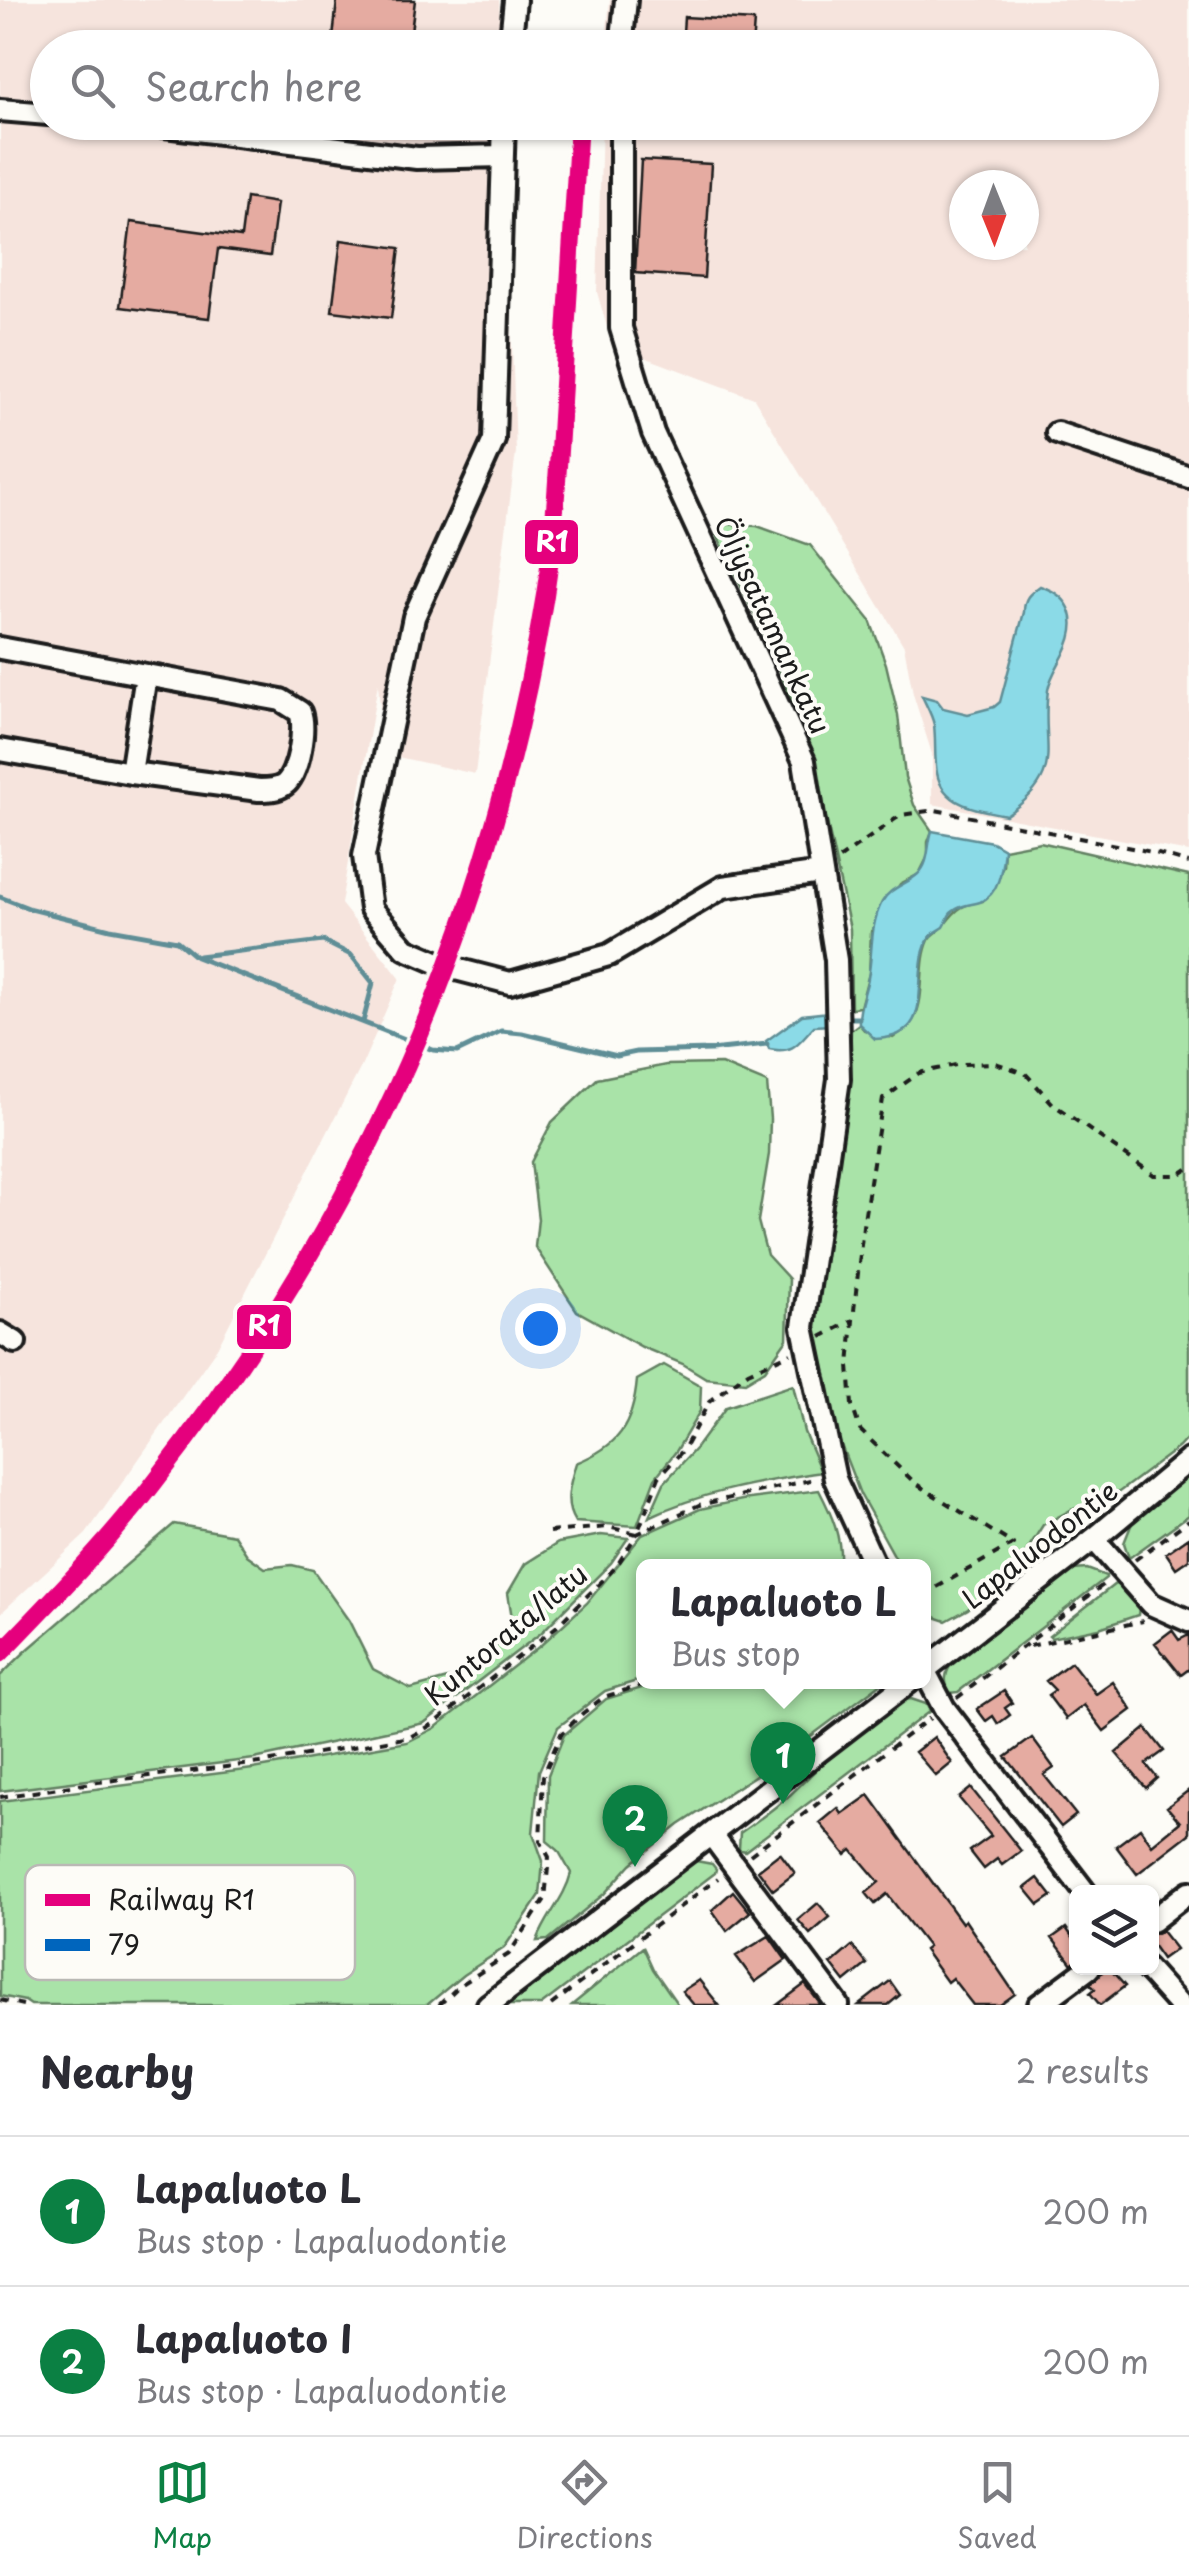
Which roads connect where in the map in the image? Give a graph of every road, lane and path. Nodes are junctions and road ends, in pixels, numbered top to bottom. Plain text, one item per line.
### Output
1 (515, 0) edge
2 (626, 0) edge
3 (512, 30) edge
4 (623, 30) edge
5 (0, 110) edge
6 (30, 112) edge
7 (274, 140) edge
8 (503, 140) edge
9 (622, 140) edge
10 (502, 156) junction
11 (1056, 433) dead end
12 (1189, 476) edge
13 (0, 648) edge
14 (146, 675) junction
15 (0, 750) edge
16 (131, 772) junction
17 (1189, 863) edge
18 (821, 872) junction
19 (1189, 1168) edge
20 (852, 1320) junction
21 (807, 1346) junction
22 (1189, 1460) edge
23 (834, 1475) junction
24 (1189, 1520) edge
25 (549, 1532) dead end
26 (638, 1534) junction
27 (1094, 1539) junction
28 (872, 1559) edge
29 (1120, 1571) junction
30 (931, 1590) edge
31 (1183, 1616) edge
32 (1025, 1647) junction
33 (931, 1664) edge
34 (931, 1684) edge
35 (636, 1687) edge
36 (900, 1689) edge
37 (944, 1708) junction
38 (0, 1798) edge
39 (711, 1834) junction
40 (735, 1866) junction
41 (1081, 1885) edge
42 (1189, 1892) edge
43 (1159, 1916) edge
44 (1080, 1975) edge
45 (1152, 1975) edge
46 (0, 2000) edge
47 (23, 2005) edge
48 (439, 2005) edge
49 (488, 2005) edge
50 (550, 2005) edge
51 (838, 2005) edge
52 (1039, 2005) edge
53 (1179, 2005) edge

1 - 3 street
2 - 4 street
5 - 6 street
7 - 10 street
8 - 10 street
9 - 18 street, Öljysatamankatu
10 - 18 street
11 - 12 street
13 - 14 street
14 - 16 street
14 - 16 street
15 - 16 street
17 - 18 path
18 - 21 street, Öljysatamankatu
19 - 20 path
20 - 21 path
20 - 30 path
21 - 23 street, Öljysatamankatu
21 - 26 path
22 - 27 street, Lapaluodontie
23 - 26 path, Kuntorata/latu
23 - 28 street, Öljysatamankatu
24 - 29 path
25 - 26 path
26 - 38 path, Kuntorata/latu
27 - 29 street
27 - 33 street, Lapaluodontie
29 - 31 street
29 - 32 path
31 - 32 path
32 - 37 path
34 - 37 street
35 - 48 path
36 - 39 street
37 - 40 path
37 - 41 street
39 - 40 street
39 - 49 street
40 - 50 path
40 - 51 street
42 - 43 street
44 - 52 street
45 - 53 street
46 - 47 path

